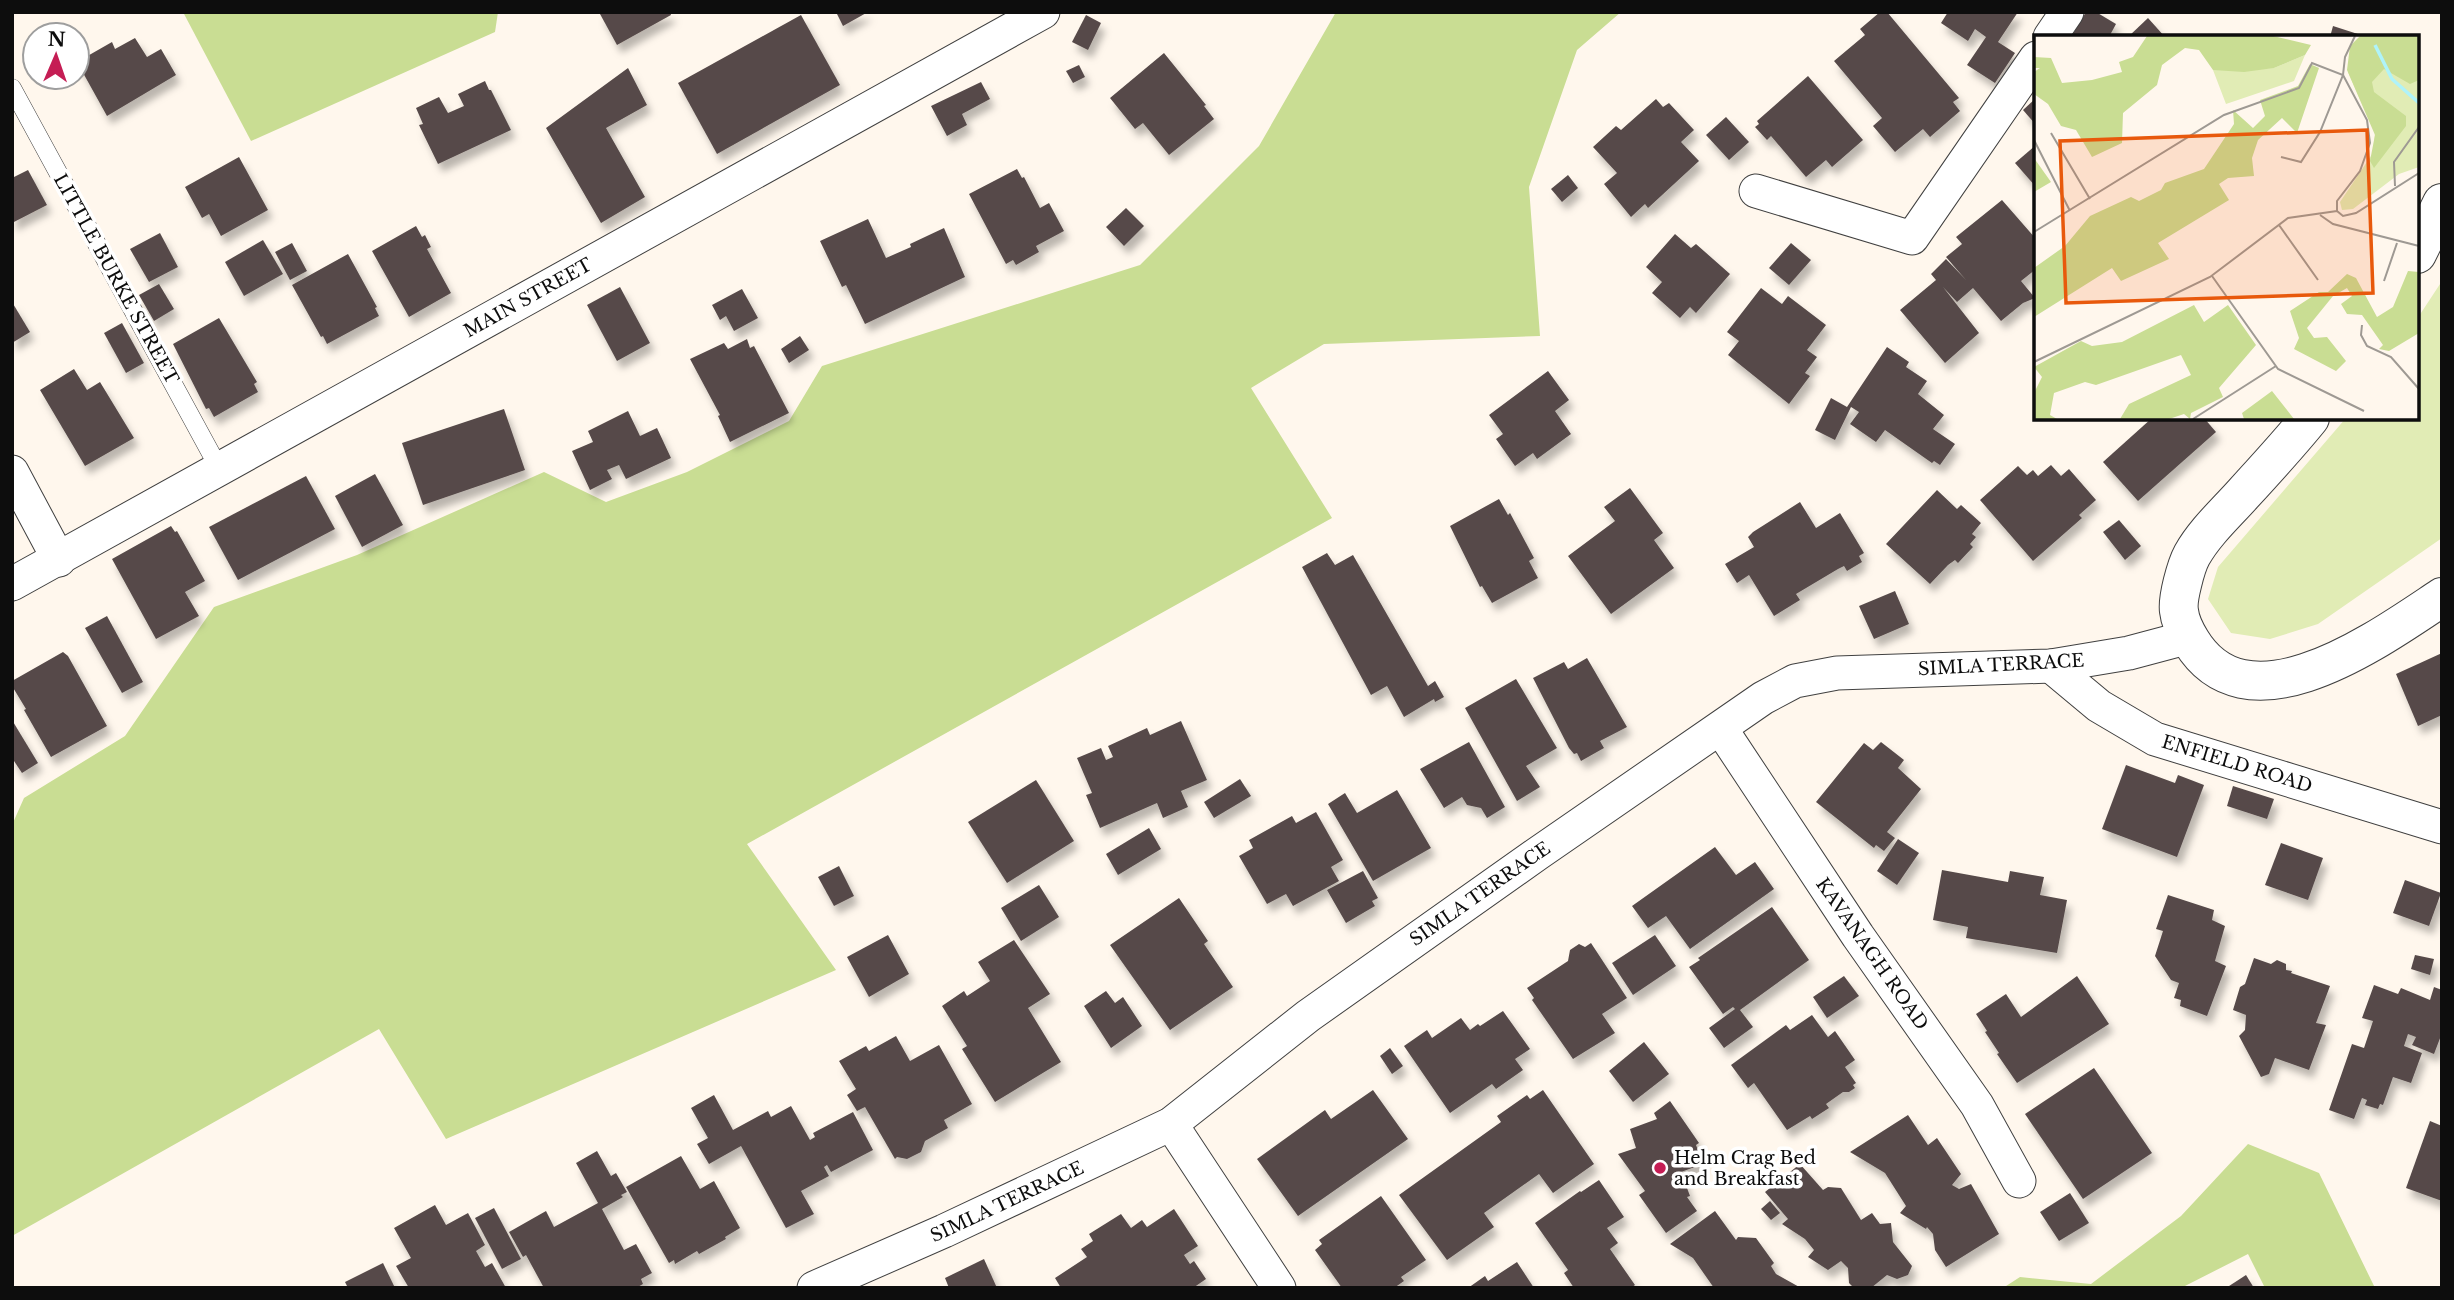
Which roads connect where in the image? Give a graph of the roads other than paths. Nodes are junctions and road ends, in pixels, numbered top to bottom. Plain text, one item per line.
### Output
1 (1043, 12) edge
2 (2067, 12) edge
3 (2051, 35) edge
4 (2034, 61) edge
5 (12, 88) edge
6 (1756, 191) dead end
7 (2442, 204) edge
8 (2419, 250) edge
9 (2308, 420) edge
10 (220, 470) junction
11 (12, 472) edge
12 (59, 560) junction
13 (12, 584) edge
14 (2442, 597) edge
15 (2189, 637) junction
16 (2051, 666) junction
17 (1721, 729) junction
18 (2442, 827) edge
19 (1171, 1124) junction
20 (2019, 1181) dead end
21 (814, 1288) edge
22 (1279, 1288) edge

1 - 10 street, MAIN STREET
2 - 3 street
4 - 6 street
5 - 10 lane, LITTLE BURKE STREET
7 - 8 street
9 - 15 street
10 - 12 street, MAIN STREET
11 - 12 street
12 - 13 street, MAIN STREET
14 - 15 street
15 - 16 street, SIMLA TERRACE
16 - 17 street, SIMLA TERRACE
16 - 18 street, ENFIELD ROAD
17 - 19 street, SIMLA TERRACE
17 - 20 street, KAVANAGH ROAD
19 - 21 street, SIMLA TERRACE
19 - 22 street

